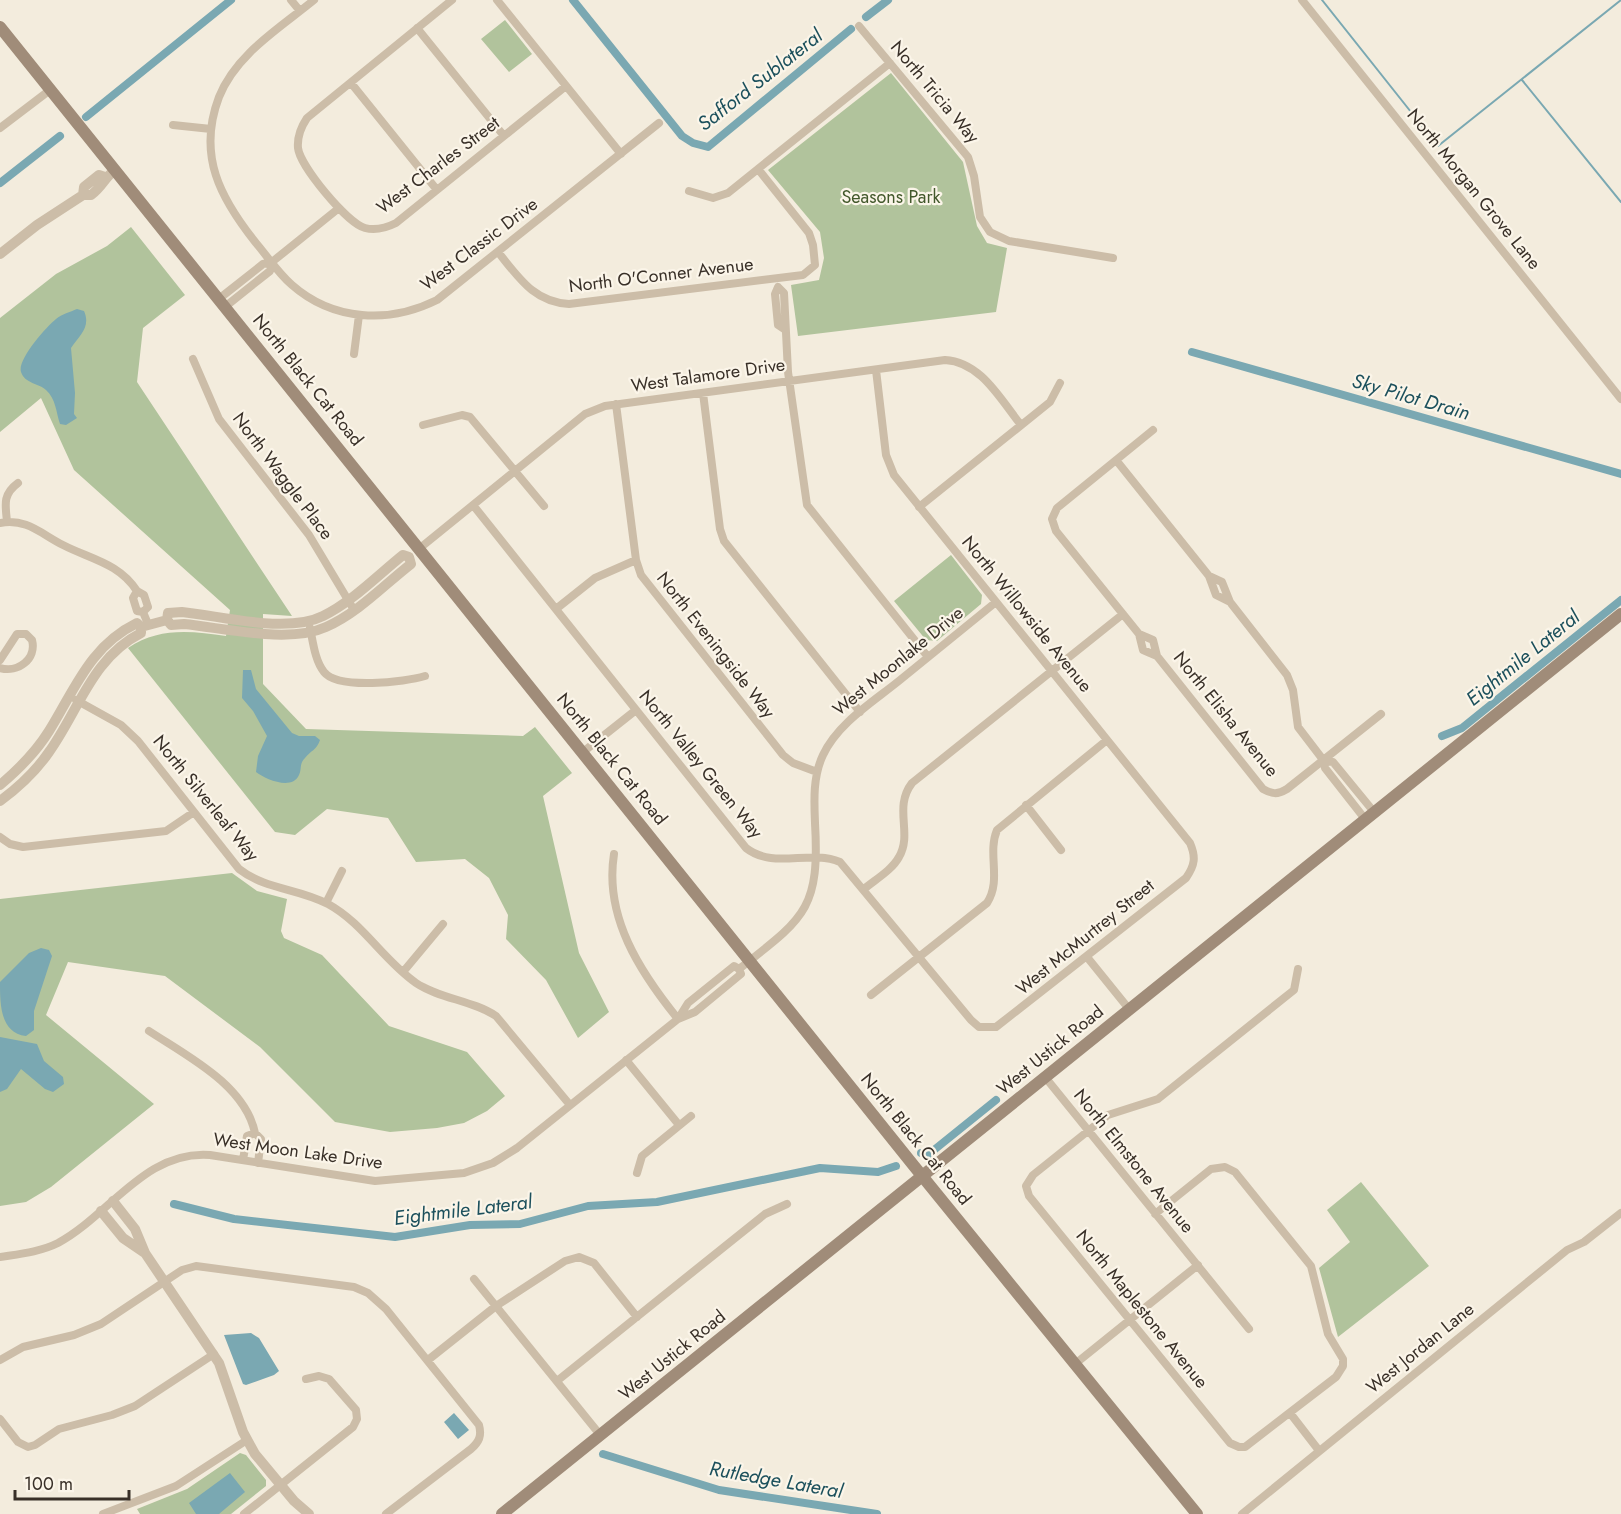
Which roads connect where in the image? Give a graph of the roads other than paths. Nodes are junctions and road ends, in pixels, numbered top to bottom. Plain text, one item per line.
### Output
1 (291, 0) edge
2 (314, 0) edge
3 (452, 0) edge
4 (497, 0) edge
5 (1302, 0) edge
6 (300, 11) junction
7 (859, 26) dead end
8 (0, 27) edge
9 (417, 28) junction
10 (890, 63) junction
11 (351, 82) junction
12 (566, 86) junction
13 (50, 90) junction
14 (659, 123) dead end
15 (173, 125) dead end
16 (0, 128) edge
17 (212, 129) junction
18 (504, 136) junction
19 (621, 154) junction
20 (758, 168) junction
21 (110, 173) junction
22 (437, 190) junction
23 (689, 191) dead end
24 (339, 208) junction
25 (498, 252) junction
26 (0, 254) edge
27 (1113, 258) dead end
28 (272, 262) junction
29 (778, 282) junction
30 (223, 302) junction
31 (359, 315) junction
32 (354, 354) dead end
33 (193, 359) dead end
34 (876, 370) junction
35 (789, 381) junction
36 (1060, 383) dead end
37 (703, 393) junction
38 (1621, 399) edge
39 (616, 404) junction
40 (1021, 424) junction
41 (423, 425) dead end
42 (1153, 430) dead end
43 (1116, 460) junction
44 (515, 471) junction
45 (18, 483) dead end
46 (473, 505) junction
47 (544, 506) dead end
48 (920, 507) junction
49 (3, 522) edge
50 (420, 548) junction
51 (409, 557) junction
52 (636, 560) junction
53 (1209, 576) junction
54 (347, 599) junction
55 (996, 602) junction
56 (1230, 602) junction
57 (556, 609) junction
58 (354, 610) junction
59 (1123, 614) junction
60 (1621, 614) edge
61 (144, 625) junction
62 (310, 626) junction
63 (1139, 634) junction
64 (1157, 656) junction
65 (928, 657) junction
66 (0, 660) edge
67 (0, 668) edge
68 (1052, 672) junction
69 (425, 676) dead end
70 (68, 696) junction
71 (79, 702) junction
72 (636, 710) junction
73 (860, 712) junction
74 (1381, 714) dead end
75 (1107, 740) junction
76 (583, 752) junction
77 (1324, 761) junction
78 (817, 772) junction
79 (0, 786) edge
80 (0, 801) edge
81 (1026, 805) junction
82 (194, 812) junction
83 (1370, 815) junction
84 (0, 837) edge
85 (1061, 850) dead end
86 (614, 854) dead end
87 (817, 857) junction
88 (1195, 862) joint
89 (342, 871) dead end
90 (864, 889) junction
91 (326, 903) junction
92 (443, 924) dead end
93 (919, 956) junction
94 (1087, 957) junction
95 (750, 960) junction
96 (739, 969) joint
97 (1298, 969) dead end
98 (403, 972) junction
99 (872, 995) dead end
100 (1129, 1009) junction
101 (678, 1019) junction
102 (987, 1029) joint
103 (150, 1031) dead end
104 (626, 1060) junction
105 (1045, 1077) junction
106 (570, 1106) junction
107 (691, 1116) dead end
108 (679, 1125) junction
109 (1088, 1131) junction
110 (255, 1133) junction
111 (243, 1160) junction
112 (258, 1163) junction
113 (637, 1173) dead end
114 (923, 1176) junction
115 (113, 1201) junction
116 (787, 1204) dead end
117 (101, 1211) junction
118 (1621, 1213) edge
119 (1155, 1214) junction
120 (145, 1253) junction
121 (0, 1257) edge
122 (1198, 1265) junction
123 (474, 1279) dead end
124 (165, 1282) junction
125 (496, 1306) junction
126 (637, 1317) junction
127 (1131, 1320) junction
128 (1249, 1329) dead end
129 (214, 1354) junction
130 (0, 1360) edge
131 (428, 1360) junction
132 (1076, 1364) junction
133 (306, 1379) dead end
134 (557, 1381) junction
135 (1290, 1413) junction
136 (0, 1419) edge
137 (601, 1436) junction
138 (247, 1440) junction
139 (1317, 1448) dead end
140 (280, 1485) junction
141 (103, 1514) edge
142 (244, 1514) edge
143 (309, 1514) edge
144 (386, 1514) edge
145 (502, 1514) edge
146 (1197, 1514) edge
147 (1242, 1514) edge

1 - 6 street
2 - 6 street, West Classic Drive
3 - 9 street, West Charles Street
4 - 12 street
5 - 38 street, North Morgan Grove Lane
6 - 17 street, West Classic Drive
7 - 10 street, North Tricia Way
8 - 13 main road, North Black Cat Road
9 - 11 street, West Charles Street
9 - 18 street
10 - 20 street
10 - 27 street, North Tricia Way
11 - 22 street
11 - 24 street, West Charles Street
12 - 18 street, West Charles Street
12 - 19 street
13 - 16 street
13 - 21 main road, North Black Cat Road
14 - 19 street, West Classic Drive
15 - 17 street
17 - 28 street, West Classic Drive
18 - 22 street, West Charles Street
19 - 25 street, West Classic Drive
20 - 23 street
20 - 29 street, North O'Conner Avenue
21 - 26 street
21 - 30 main road, North Black Cat Road
22 - 24 street, West Charles Street
24 - 28 street
25 - 29 street, North O'Conner Avenue
25 - 31 street, West Classic Drive
28 - 30 street
28 - 31 street, West Classic Drive
29 - 35 street
30 - 50 main road, North Black Cat Road
31 - 32 street
33 - 54 street, North Waggle Place
34 - 35 street, West Talamore Drive
34 - 40 street, West Talamore Drive
34 - 48 street, North Willowside Avenue
35 - 37 street, West Talamore Drive
35 - 65 street
36 - 40 street
37 - 39 street, West Talamore Drive
37 - 73 street
39 - 44 street, West Talamore Drive
39 - 52 street, North Eveningside Way
40 - 48 street
41 - 44 street
42 - 43 street
43 - 53 street
43 - 59 street, North Elisha Avenue
44 - 46 street, West Talamore Drive
44 - 47 street
45 - 49 street
46 - 50 street, West Talamore Drive
46 - 57 street, North Valley Green Way
48 - 55 street, North Willowside Avenue
49 - 61 street
50 - 51 street
50 - 76 main road, North Black Cat Road
51 - 54 street
51 - 58 street
52 - 57 street
52 - 78 street, North Eveningside Way
53 - 56 street
53 - 56 street
54 - 58 street, North Waggle Place
54 - 62 street
55 - 65 street, West Moonlake Drive
55 - 68 street, North Willowside Avenue
56 - 77 street
57 - 72 street, North Valley Green Way
58 - 62 street
59 - 63 street, North Elisha Avenue
59 - 68 street
60 - 83 main road, West Ustick Road
61 - 62 street
61 - 70 street
61 - 71 street
62 - 69 street
63 - 64 street, North Elisha Avenue
63 - 64 street, North Elisha Avenue
64 - 77 street, North Elisha Avenue
65 - 73 street, West Moonlake Drive
66 - 67 street
68 - 75 street, North Willowside Avenue
68 - 90 street
70 - 71 street, North Silverleaf Way
70 - 79 street
71 - 80 street
71 - 82 street, North Silverleaf Way
72 - 76 street
72 - 87 street, North Valley Green Way
73 - 78 street, West Moonlake Drive
74 - 77 street
75 - 81 street
75 - 88 street, North Willowside Avenue
76 - 95 main road, North Black Cat Road
77 - 83 street
78 - 87 street, West Moonlake Drive
81 - 85 street
81 - 93 street
82 - 84 street
82 - 91 street, North Silverleaf Way
83 - 100 main road, West Ustick Road
86 - 101 street
87 - 90 street, North Valley Green Way
87 - 95 street, West Moonlake Drive
88 - 94 street, West McMurtrey Street
89 - 91 street
90 - 93 street, North Valley Green Way
91 - 98 street, North Silverleaf Way
92 - 98 street
93 - 99 street
93 - 102 street, North Valley Green Way
94 - 100 street
94 - 102 street, West McMurtrey Street
95 - 96 street, West Moonlake Drive
95 - 114 main road, North Black Cat Road
96 - 101 street, West Moon Lake Drive
97 - 109 street
98 - 106 street, North Silverleaf Way
100 - 105 main road, West Ustick Road
101 - 104 street, West Moon Lake Drive
103 - 110 street
104 - 106 street, West Moon Lake Drive
104 - 108 street
105 - 109 street, North Elmstone Avenue
105 - 114 main road, West Ustick Road
106 - 112 street, West Moon Lake Drive
107 - 108 street
108 - 113 street
109 - 119 street, North Elmstone Avenue
109 - 127 street, North Maplestone Avenue
110 - 111 street
110 - 112 street
111 - 112 street, West Moon Lake Drive
111 - 115 street, West Moon Lake Drive
114 - 132 main road, North Black Cat Road
114 - 137 main road, West Ustick Road
115 - 117 street, West Moon Lake Drive
115 - 120 street
116 - 126 street
117 - 120 street
117 - 121 street, West Moon Lake Drive
118 - 147 street, West Jordan Lane
119 - 122 street, North Elmstone Avenue
119 - 135 street
120 - 124 street
122 - 127 street
122 - 128 street, North Elmstone Avenue
123 - 125 street
124 - 129 street
124 - 130 street
124 - 131 street
125 - 126 street
125 - 131 street
125 - 134 street
126 - 134 street
127 - 132 street
127 - 135 street, North Maplestone Avenue
129 - 136 street
129 - 138 street
131 - 144 street
132 - 146 main road, North Black Cat Road
133 - 140 street
134 - 137 street
135 - 139 street
137 - 145 main road, West Ustick Road
138 - 140 street
138 - 141 street
140 - 142 street
140 - 143 street

